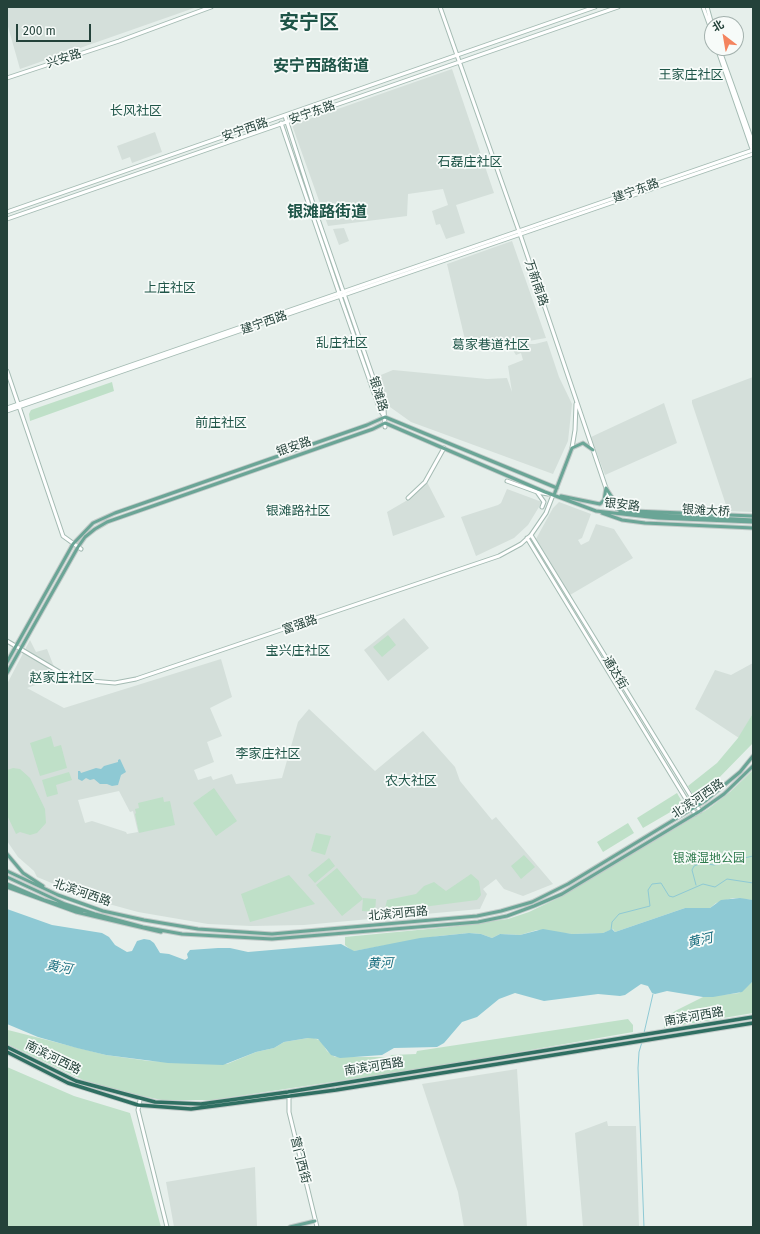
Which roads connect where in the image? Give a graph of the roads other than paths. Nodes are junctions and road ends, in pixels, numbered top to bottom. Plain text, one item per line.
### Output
1 (212, 7) edge
2 (440, 7) edge
3 (595, 7) edge
4 (618, 7) edge
5 (456, 56) junction
6 (721, 56) edge
7 (721, 56) edge
8 (458, 62) junction
9 (7, 78) edge
10 (296, 112) junction
11 (285, 116) junction
12 (279, 118) junction
13 (297, 118) junction
14 (267, 122) junction
15 (286, 122) junction
16 (281, 123) junction
17 (269, 128) junction
18 (753, 143) edge
19 (753, 152) edge
20 (7, 212) edge
21 (7, 219) edge
22 (519, 233) junction
23 (342, 294) junction
24 (7, 371) edge
25 (576, 400) junction
26 (19, 405) junction
27 (7, 408) edge
28 (7, 411) edge
29 (384, 417) junction
30 (385, 423) junction
31 (385, 427) dead end
32 (444, 448) junction
33 (572, 448) junction
34 (593, 450) junction
35 (507, 481) dead end
36 (557, 488) junction
37 (606, 488) junction
38 (537, 492) junction
39 (554, 495) junction
40 (408, 498) dead end
41 (542, 507) dead end
42 (617, 509) joint
43 (596, 511) junction
44 (753, 516) edge
45 (658, 517) junction
46 (753, 521) edge
47 (753, 528) edge
48 (531, 535) junction
49 (527, 538) junction
50 (73, 544) junction
51 (80, 548) junction
52 (7, 641) edge
53 (16, 646) junction
54 (21, 649) junction
55 (7, 662) edge
56 (7, 673) edge
57 (753, 756) edge
58 (753, 766) edge
59 (696, 806) junction
60 (692, 809) junction
61 (700, 811) junction
62 (695, 814) junction
63 (7, 854) edge
64 (7, 871) edge
65 (7, 877) edge
66 (7, 884) edge
67 (7, 887) edge
68 (58, 895) junction
69 (101, 910) junction
70 (95, 914) junction
71 (99, 915) junction
72 (347, 928) junction
73 (347, 933) junction
74 (182, 934) junction
75 (753, 1017) edge
76 (753, 1023) edge
77 (665, 1035) junction
78 (632, 1040) junction
79 (7, 1047) edge
80 (7, 1052) edge
81 (289, 1094) junction
82 (140, 1100) junction
83 (138, 1105) junction
84 (315, 1221) junction
85 (167, 1227) edge
86 (290, 1227) edge
87 (317, 1227) edge

1 - 9 main road, 兴安路
2 - 5 main road, 万新南路
3 - 5 main road, 安宁西路
4 - 8 main road, 安宁东路
5 - 8 main road, 万新南路
5 - 10 main road, 安宁西路
6 - 18 main road
7 - 19 main road
8 - 13 main road, 安宁东路
8 - 22 main road, 万新南路
10 - 11 main road, 安宁西路
10 - 13 main road
11 - 12 main road, 安宁西路
11 - 15 main road
12 - 14 main road, 安宁西路
12 - 16 main road
13 - 15 main road, 安宁东路
14 - 17 main road
14 - 20 main road, 安宁西路
15 - 16 main road, 安宁东路
15 - 23 main road
16 - 17 main road, 安宁东路
16 - 23 main road
17 - 21 main road, 安宁东路
19 - 22 main road, 建宁东路
22 - 23 main road, 建宁西路
22 - 25 main road, 万新南路
23 - 26 main road, 建宁西路
23 - 29 main road, 银滩路
24 - 26 main road
25 - 33 main road
25 - 34 main road, 万新南路
26 - 27 main road, 建宁西路
26 - 28 main road, 建宁西路
26 - 50 main road
29 - 30 main road, 银滩路
29 - 36 main road
29 - 50 main road, 银安路
30 - 31 main road, 银滩路
30 - 32 main road, 银安路
30 - 51 main road, 银安路
32 - 39 main road, 银安路
32 - 40 main road
33 - 34 main road
33 - 36 main road
34 - 37 main road, 万新南路
35 - 38 main road
36 - 39 main road
37 - 39 main road
37 - 42 main road, 万新南路
37 - 44 main road
38 - 39 main road
38 - 41 main road
39 - 43 main road, 银安路
39 - 48 main road, 富强路
42 - 45 main road, 银安路
43 - 45 main road, 银安路
43 - 47 main road
45 - 46 main road, 银滩大桥
48 - 49 main road, 富强路
48 - 59 main road, 通达街
49 - 54 main road, 富强路
49 - 60 main road, 通达街
50 - 51 main road
50 - 53 main road, 银安路
51 - 54 main road, 银安路
52 - 53 main road, 富强路
53 - 54 main road, 富强路
53 - 55 main road, 银安路
54 - 56 main road, 银安路
57 - 59 main road, 北滨河西路
58 - 61 main road, 北滨河西路
59 - 60 main road, 北滨河西路
59 - 61 main road, 通达街
60 - 62 main road, 通达街
60 - 72 main road, 北滨河西路
61 - 62 main road, 北滨河西路
62 - 73 main road, 北滨河西路
63 - 68 main road
64 - 68 main road, 北滨河西路
65 - 70 main road, 北滨河西路
66 - 70 main road
67 - 74 main road
68 - 69 main road, 北滨河西路
69 - 71 main road
69 - 72 main road, 北滨河西路
70 - 71 main road, 北滨河西路
71 - 74 main road, 北滨河西路
72 - 73 main road
73 - 74 main road, 北滨河西路
75 - 77 highway, 南滨河西路
76 - 77 highway, 南滨河西路
77 - 78 highway, 南滨河西路
78 - 81 highway, 南滨河西路
78 - 81 highway, 南滨河西路
79 - 82 highway, 南滨河西路
80 - 83 highway, 南滨河西路
81 - 82 highway, 南滨河西路
81 - 83 highway, 南滨河西路
81 - 84 main road, 营门西街
82 - 83 main road
83 - 85 main road
84 - 86 main road
84 - 87 main road, 营门西街

